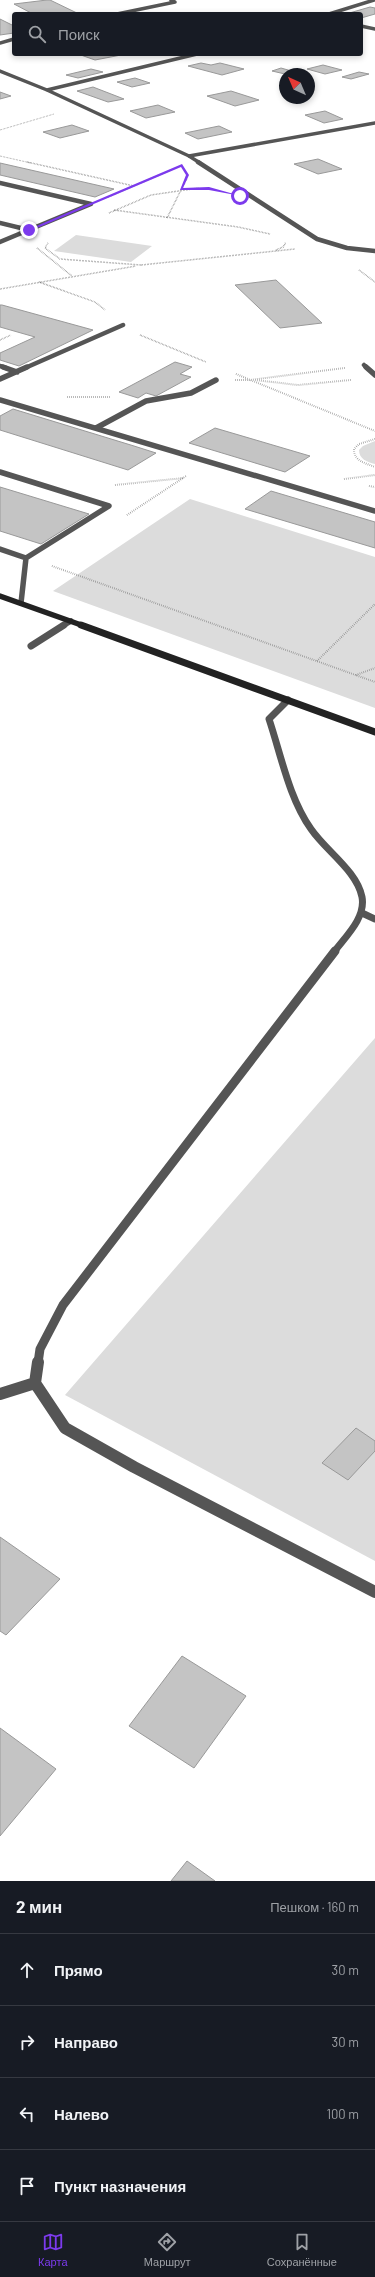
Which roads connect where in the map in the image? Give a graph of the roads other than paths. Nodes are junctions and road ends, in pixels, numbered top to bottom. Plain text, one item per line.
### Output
1 (171, 0) edge
2 (374, 0) edge
3 (127, 12) edge
4 (335, 12) edge
5 (363, 26) edge
6 (375, 29) edge
7 (12, 40) edge
8 (0, 44) edge
9 (189, 56) edge
10 (0, 71) edge
11 (47, 90) junction
12 (375, 123) edge
13 (189, 156) junction
14 (0, 183) edge
15 (0, 223) edge
16 (29, 230) junction
17 (0, 242) edge
18 (375, 251) edge
19 (123, 325) road end
20 (364, 365) road end
21 (0, 366) edge
22 (17, 372) junction
23 (375, 375) edge
24 (0, 379) edge
25 (216, 380) road end
26 (0, 400) edge
27 (96, 428) junction
28 (0, 472) edge
29 (375, 511) edge
30 (0, 549) edge
31 (26, 558) junction
32 (0, 596) edge
33 (21, 603) junction
34 (70, 621) junction
35 (31, 646) dead end
36 (288, 700) junction
37 (375, 732) edge
38 (362, 913) junction
39 (375, 919) edge
40 (35, 1383) junction
41 (0, 1394) edge
42 (375, 1592) edge

1 - 3 street
2 - 4 street
5 - 6 street
7 - 8 street
9 - 11 street
10 - 11 street
11 - 13 street
12 - 13 street
13 - 18 street
14 - 16 street
15 - 16 street
16 - 17 street
19 - 22 street
20 - 23 street
21 - 22 street
22 - 24 street
25 - 27 street
26 - 27 street
27 - 29 street
28 - 31 street
30 - 31 street
31 - 33 street
32 - 33 main road
33 - 34 main road
34 - 35 street
34 - 36 main road
36 - 37 main road
36 - 38 street
38 - 39 street
38 - 40 street
40 - 41 street
40 - 42 street

